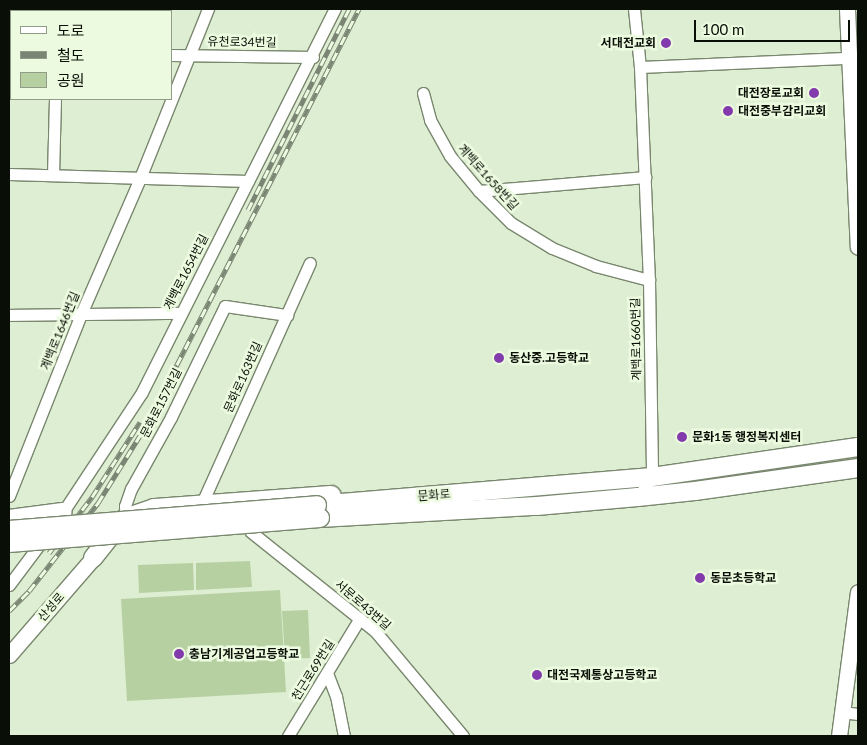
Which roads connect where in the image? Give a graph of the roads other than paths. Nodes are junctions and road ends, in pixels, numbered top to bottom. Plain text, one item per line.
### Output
1 (208, 9) edge
2 (335, 9) edge
3 (634, 9) edge
4 (847, 9) edge
5 (172, 55) edge
6 (189, 55) junction
7 (313, 56) junction
8 (850, 58) junction
9 (640, 67) junction
10 (423, 93) dead end
11 (172, 98) edge
12 (55, 100) edge
13 (171, 100) edge
14 (856, 132) edge
15 (9, 174) edge
16 (53, 175) junction
17 (645, 177) junction
18 (140, 178) junction
19 (248, 181) junction
20 (479, 191) junction
21 (858, 247) edge
22 (310, 263) dead end
23 (649, 280) junction
24 (180, 313) junction
25 (81, 314) junction
26 (9, 315) edge
27 (287, 315) junction
28 (858, 447) edge
29 (858, 468) edge
30 (652, 477) junction
31 (9, 496) edge
32 (638, 497) junction
33 (380, 500) junction
34 (202, 503) junction
35 (319, 511) junction
36 (63, 512) junction
37 (356, 515) junction
38 (125, 518) junction
39 (9, 519) edge
40 (9, 530) edge
41 (251, 532) junction
42 (133, 538) junction
43 (44, 539) junction
44 (9, 544) edge
45 (93, 558) junction
46 (9, 585) edge
47 (858, 592) edge
48 (360, 618) junction
49 (9, 655) edge
50 (327, 673) junction
51 (842, 712) junction
52 (858, 714) edge
53 (288, 736) edge
54 (344, 736) edge
55 (464, 736) edge
56 (839, 736) edge

1 - 6 street, 계백로1646번길
2 - 7 street, 계백로1654번길
3 - 9 street, 계백로1660번길
4 - 8 main road
5 - 6 street, 유천로34번길
6 - 7 street, 유천로34번길
6 - 11 street, 계백로1646번길
7 - 19 street, 계백로1654번길
8 - 9 street
8 - 14 main road
9 - 17 street, 계백로1660번길
10 - 20 street, 계백로1658번길
12 - 16 street
13 - 18 street, 계백로1646번길
14 - 21 main road
15 - 16 street
16 - 18 street
17 - 20 street
17 - 23 street, 계백로1660번길
18 - 19 street
18 - 25 street, 계백로1646번길
19 - 24 street, 계백로1654번길
20 - 23 street, 계백로1658번길
22 - 27 street, 문화로163번길
23 - 30 street, 계백로1660번길
24 - 25 street
24 - 36 street, 계백로1654번길
25 - 26 street
25 - 31 street, 계백로1646번길
27 - 34 street, 문화로163번길
27 - 38 street, 문화로157번길
28 - 30 main road, 문화로
29 - 32 main road, 문화로
30 - 32 street
30 - 33 main road, 문화로
32 - 37 main road, 문화로
33 - 34 main road
33 - 35 main road, 문화로
34 - 38 main road
35 - 37 main road, 문화로
35 - 40 main road, 문화로, bridge
35 - 44 main road, 문화로, bridge
36 - 39 main road
36 - 43 street, 계백로1654번길
37 - 41 main road
38 - 42 street
38 - 45 main road
41 - 42 main road
41 - 48 street, 서문로43번길
42 - 45 main road
43 - 44 main road
43 - 46 street, 계백로1654번길
45 - 49 main road, 산성로
47 - 51 main road
48 - 50 street, 천근로69번길
48 - 55 street, 서문로43번길
50 - 53 street, 천근로69번길
50 - 54 street
51 - 52 street
51 - 56 main road

